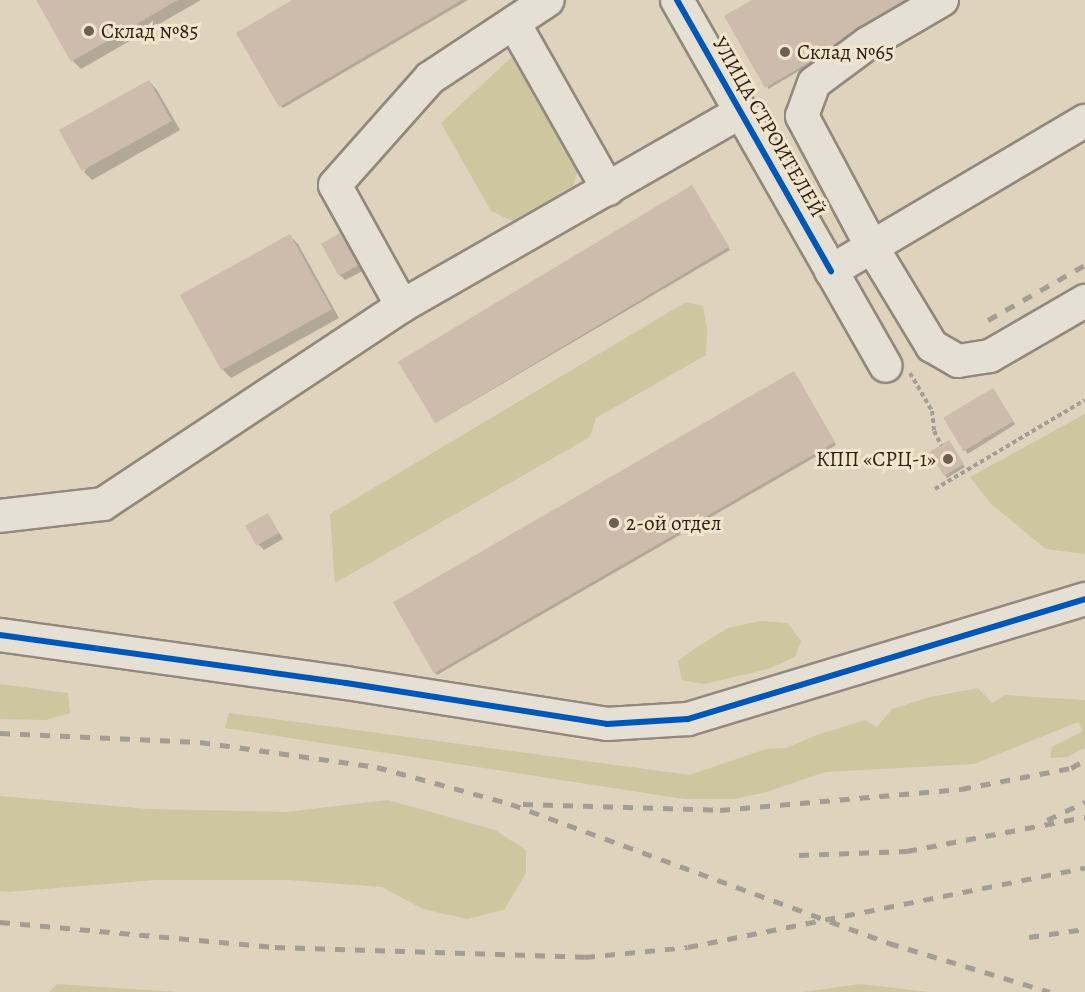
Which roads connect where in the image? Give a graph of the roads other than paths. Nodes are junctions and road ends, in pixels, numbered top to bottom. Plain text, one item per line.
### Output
1 (548, 0) edge
2 (677, 0) edge
3 (942, 0) edge
4 (514, 23) junction
5 (741, 112) junction
6 (1085, 121) edge
7 (608, 189) junction
8 (872, 247) junction
9 (831, 271) junction
10 (1085, 301) edge
11 (402, 306) junction
12 (886, 366) dead end
13 (0, 516) edge
14 (1085, 599) edge
15 (1085, 613) edge
16 (1013, 621) junction
17 (0, 635) edge

1 - 4 street
2 - 5 street, УЛИЦА СТРОИТЕЛЕЙ
3 - 8 street
4 - 7 street
4 - 11 street
5 - 7 street
5 - 9 street, УЛИЦА СТРОИТЕЛЕЙ
6 - 8 street
7 - 11 street
8 - 9 street
8 - 10 street
9 - 12 street, УЛИЦА СТРОИТЕЛЕЙ
11 - 13 street
14 - 16 street
15 - 16 street
16 - 17 street

